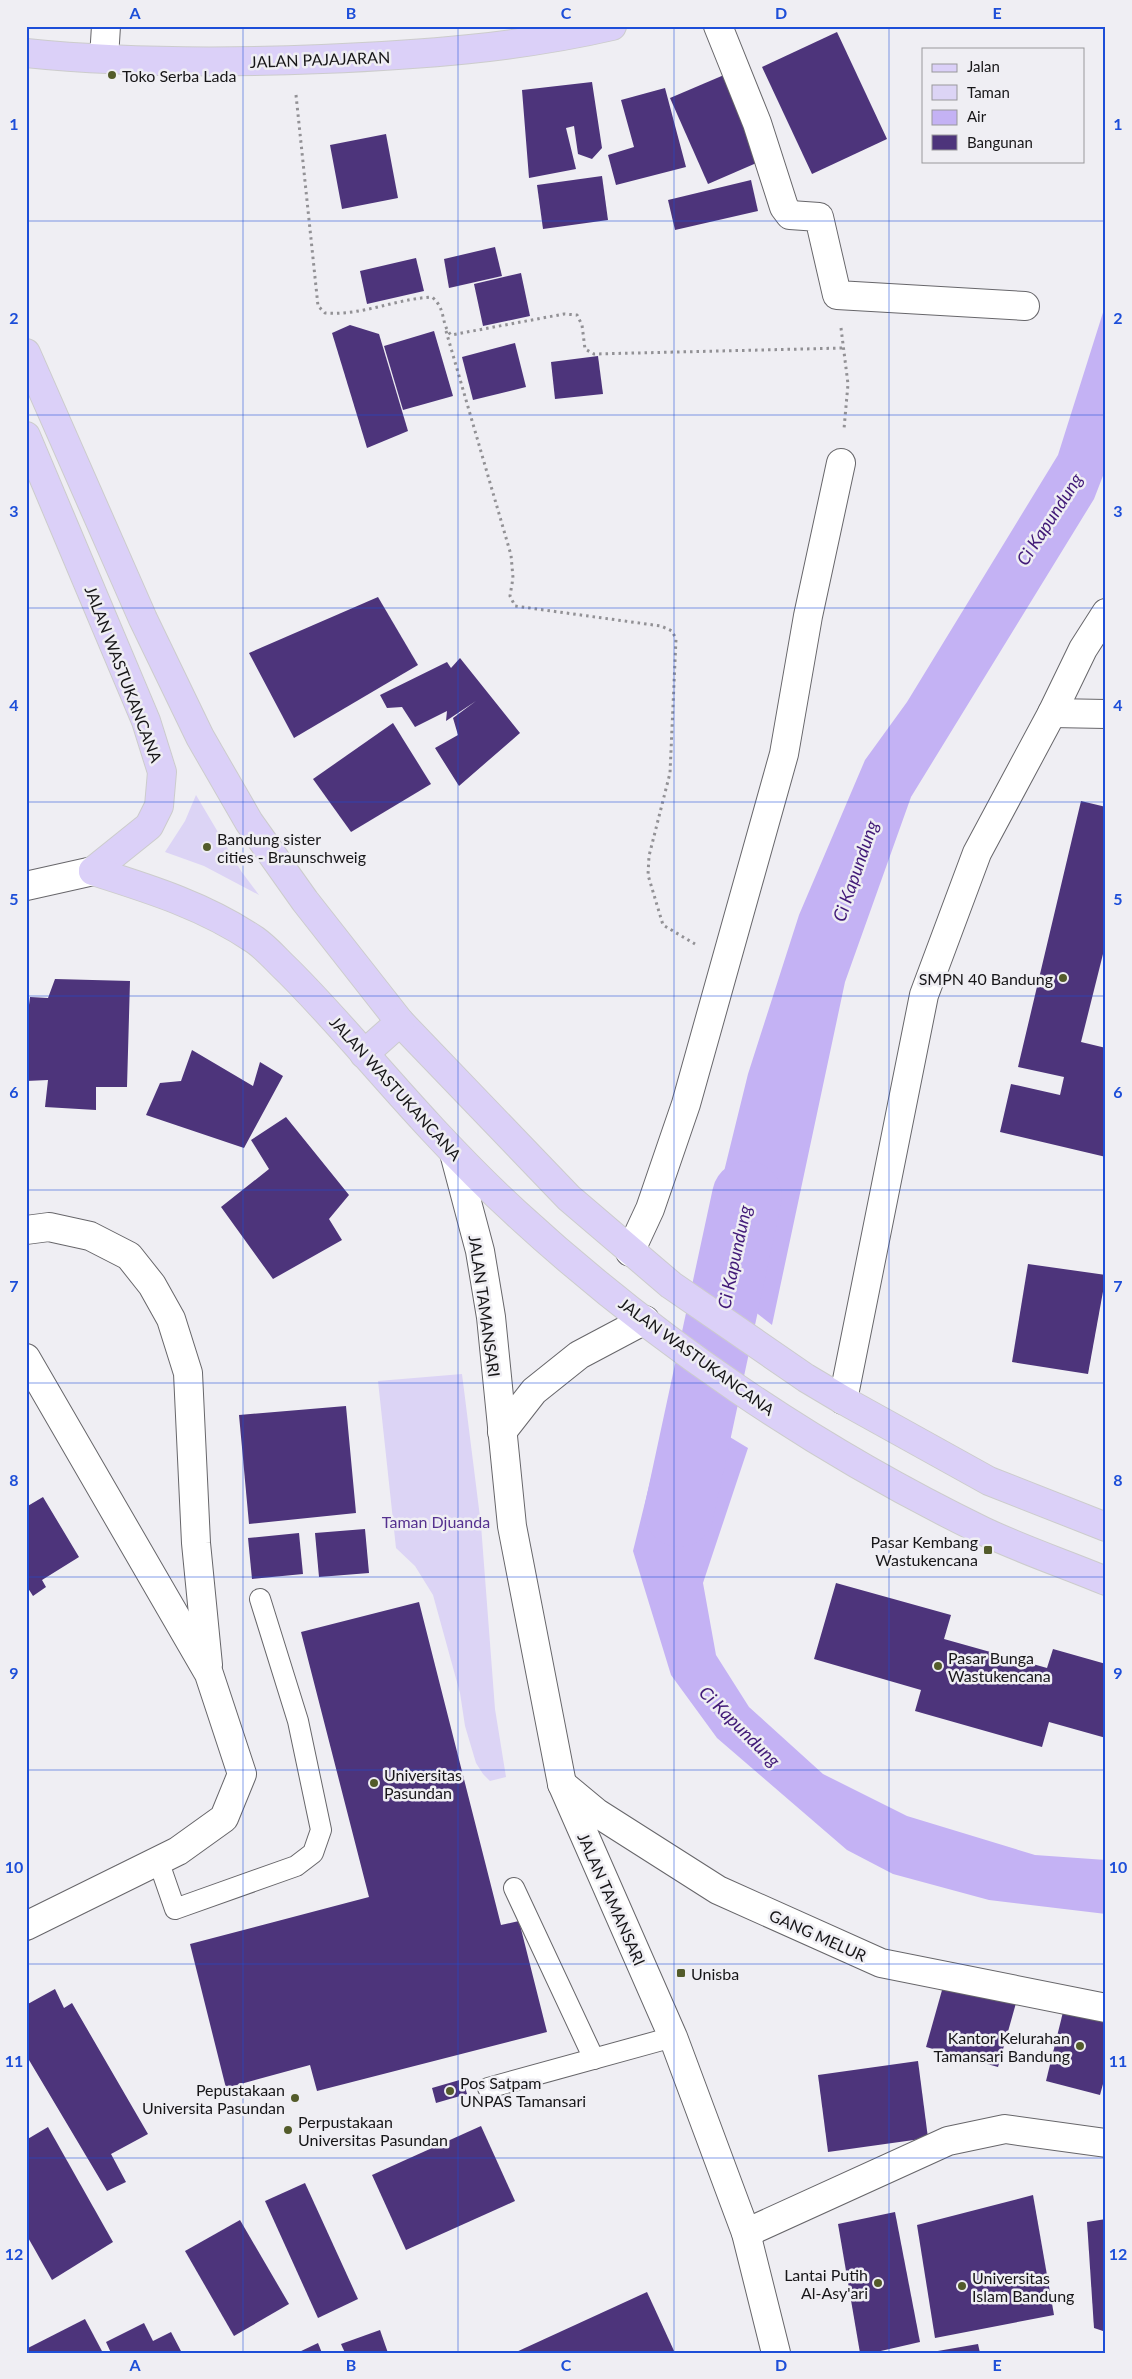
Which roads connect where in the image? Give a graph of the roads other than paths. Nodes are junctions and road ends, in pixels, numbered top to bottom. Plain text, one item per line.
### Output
1 (106, 26) edge
2 (612, 26) edge
3 (718, 26) edge
4 (26, 53) edge
5 (104, 58) junction
6 (1025, 306) dead end
7 (26, 353) edge
8 (26, 436) edge
9 (841, 463) road end
10 (1106, 613) edge
11 (1052, 713) junction
12 (1106, 714) edge
13 (93, 872) junction
14 (26, 886) edge
15 (400, 1022) junction
16 (364, 1054) junction
17 (454, 1153) junction
18 (26, 1230) edge
19 (630, 1252) junction
20 (651, 1325) junction
21 (26, 1358) edge
22 (843, 1400) junction
23 (502, 1432) junction
24 (1106, 1527) edge
25 (1106, 1581) edge
26 (260, 1599) dead end
27 (209, 1674) junction
28 (562, 1784) junction
29 (158, 1860) junction
30 (514, 1888) dead end
31 (26, 1926) edge
32 (1106, 2008) edge
33 (673, 2037) junction
34 (594, 2059) junction
35 (488, 2088) dead end
36 (1106, 2143) edge
37 (746, 2233) junction
38 (776, 2353) edge

1 - 5 street
2 - 5 main road, JALAN PAJAJARAN
3 - 6 street
4 - 5 main road, JALAN PAJAJARAN
7 - 15 main road
8 - 13 main road, JALAN WASTUKANCANA
9 - 19 street
10 - 11 street
11 - 12 street
11 - 22 street
13 - 14 street
13 - 16 main road, JALAN WASTUKANCANA
15 - 16 main road
15 - 19 main road
16 - 17 main road, JALAN WASTUKANCANA
17 - 20 main road, JALAN WASTUKANCANA
17 - 23 street, JALAN TAMANSARI
18 - 27 street
19 - 22 main road
20 - 23 street
20 - 25 main road, JALAN WASTUKANCANA
21 - 27 street
22 - 24 main road
23 - 28 street, JALAN TAMANSARI
26 - 29 lane
27 - 29 street
28 - 32 street, GANG MELUR
28 - 33 street, JALAN TAMANSARI
29 - 31 street
30 - 34 lane
33 - 34 lane
33 - 37 street, JALAN TAMANSARI
34 - 35 lane
36 - 37 street
37 - 38 street, JALAN TAMANSARI

